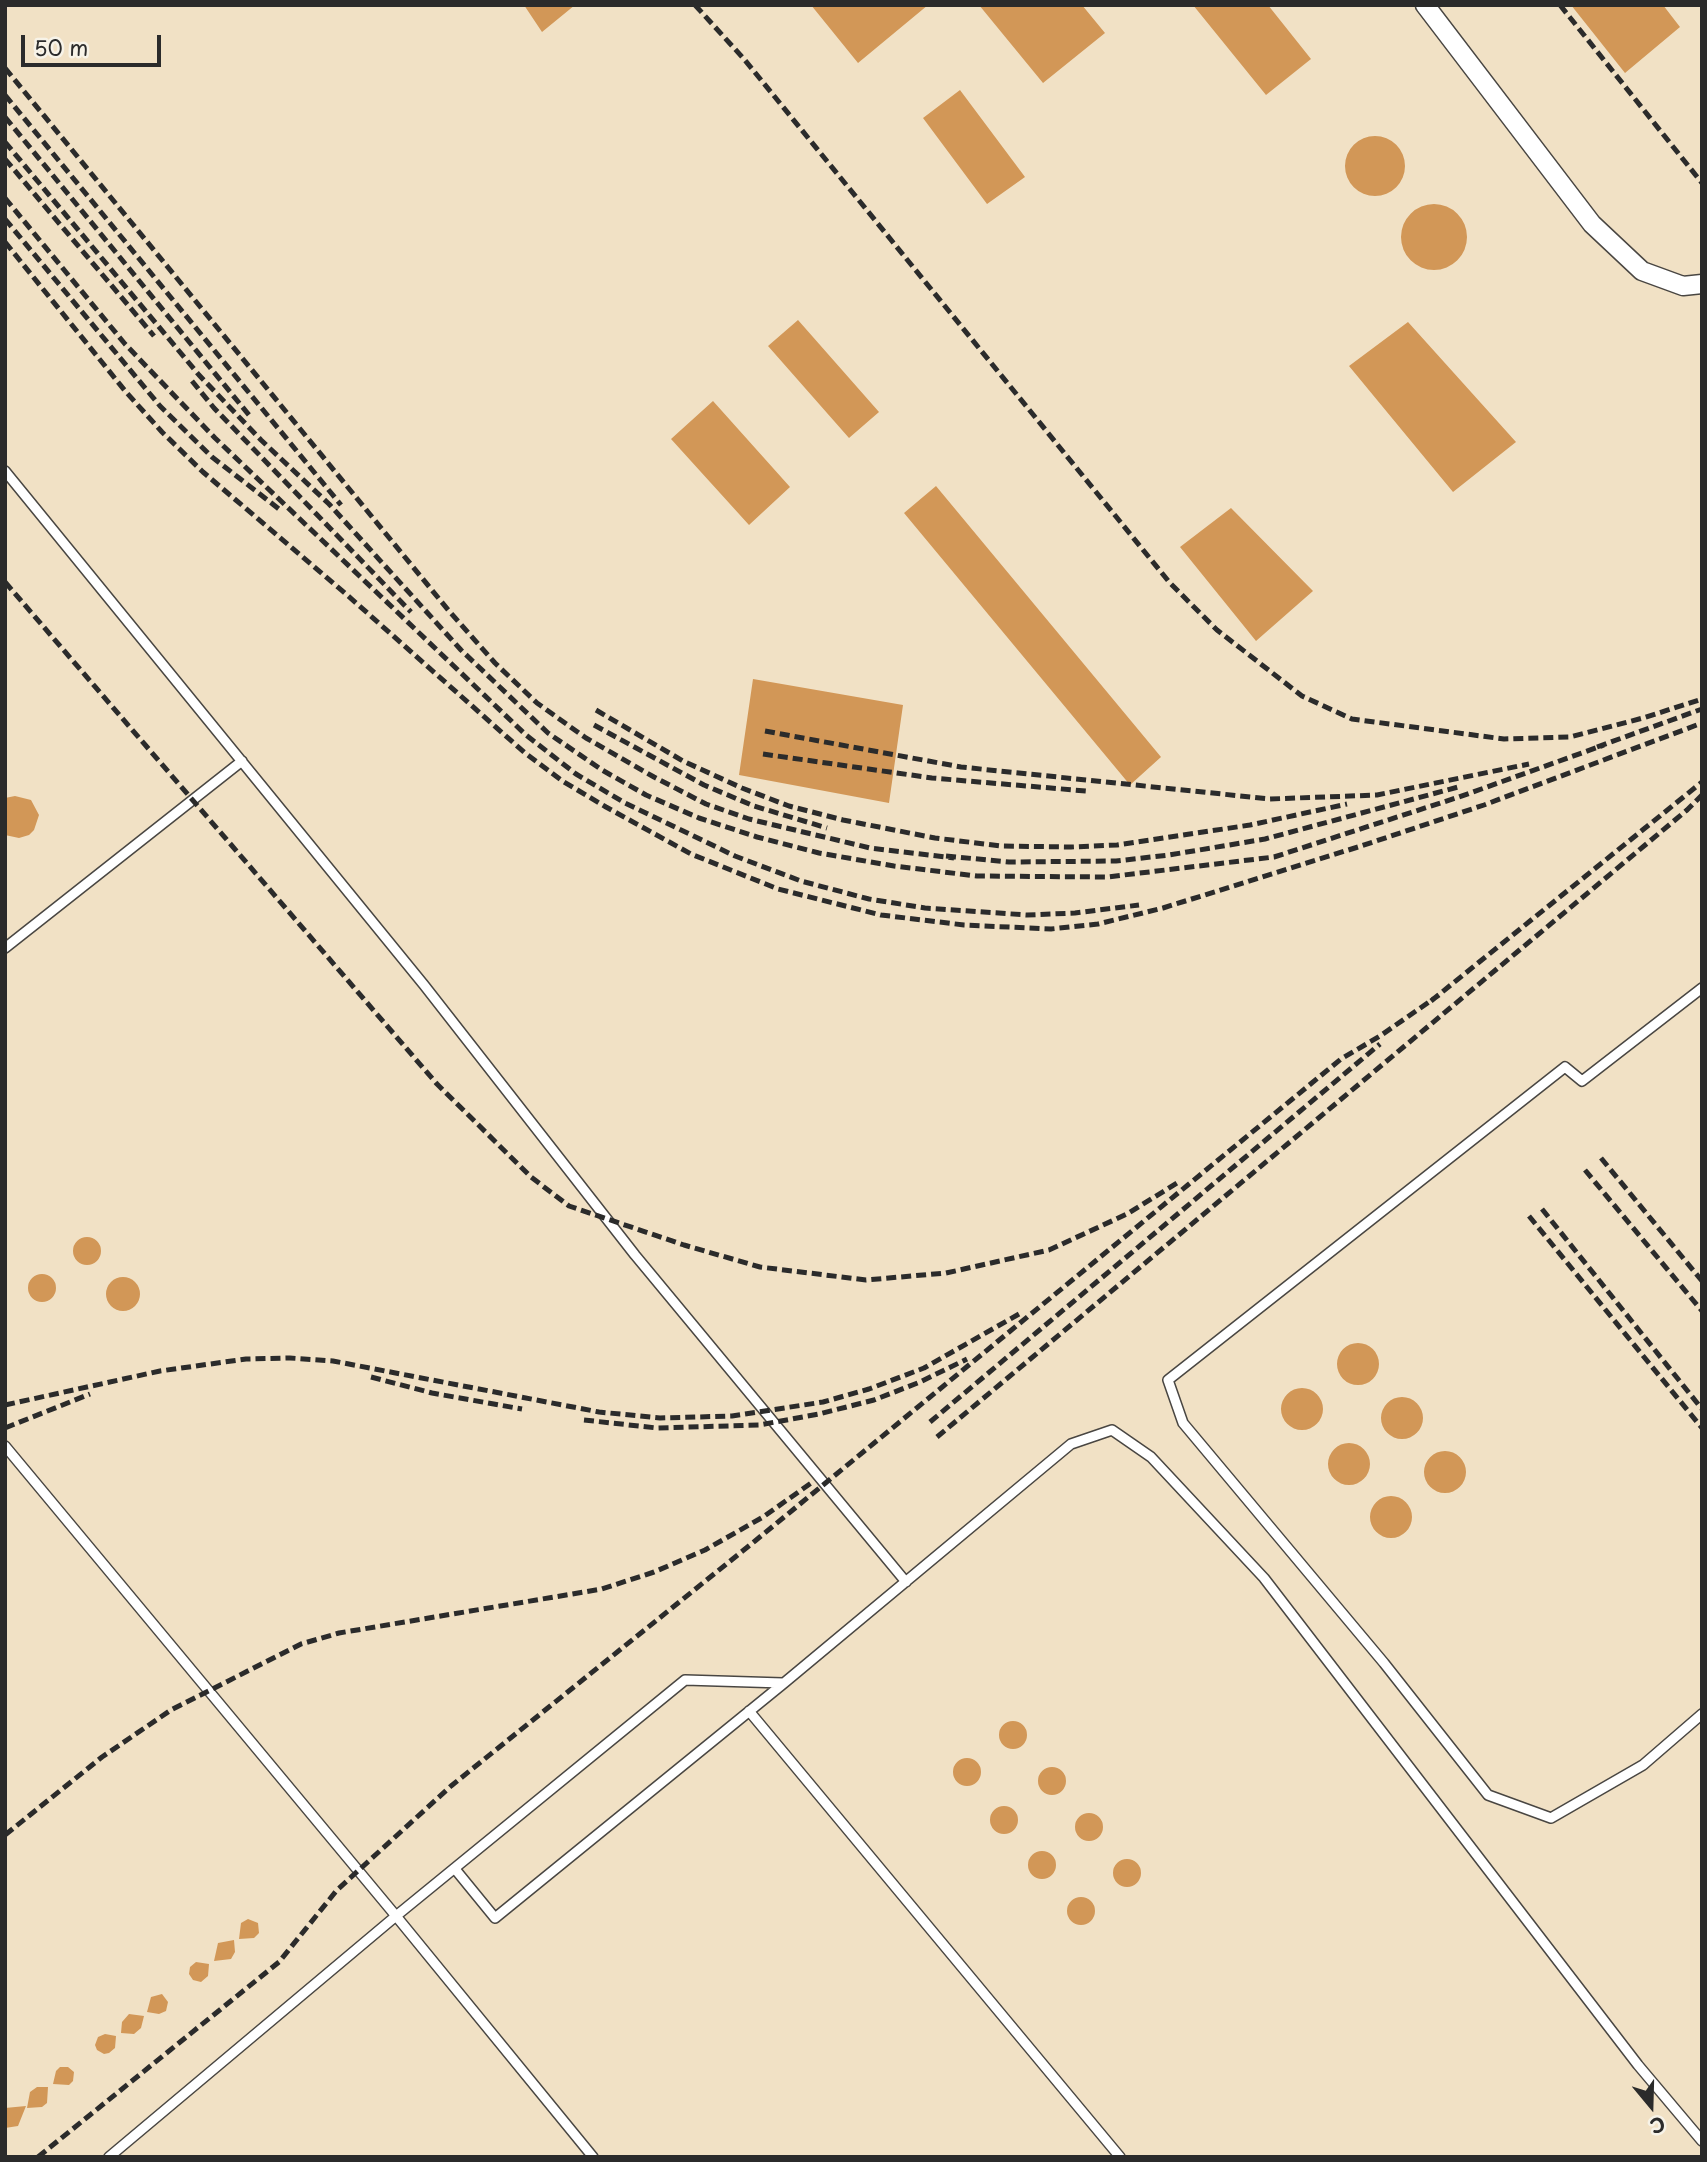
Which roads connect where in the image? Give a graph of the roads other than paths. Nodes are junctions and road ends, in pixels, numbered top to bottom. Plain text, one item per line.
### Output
1 (1426, 5) edge
2 (1702, 284) edge
3 (5, 471) edge
4 (242, 761) junction
5 (5, 948) edge
6 (1702, 988) edge
7 (5, 1446) edge
8 (906, 1582) junction
9 (784, 1683) junction
10 (749, 1711) junction
11 (1702, 1714) edge
12 (455, 1869) junction
13 (397, 1916) junction
14 (1702, 2141) edge
15 (109, 2157) edge
16 (593, 2157) edge
17 (1120, 2157) edge

1 - 2 street
3 - 4 lane
4 - 5 lane
4 - 8 lane
6 - 11 lane
7 - 13 lane
8 - 9 lane
8 - 14 lane
9 - 10 lane
9 - 12 lane
10 - 12 lane
10 - 17 lane
12 - 13 lane
13 - 15 lane
13 - 16 lane

